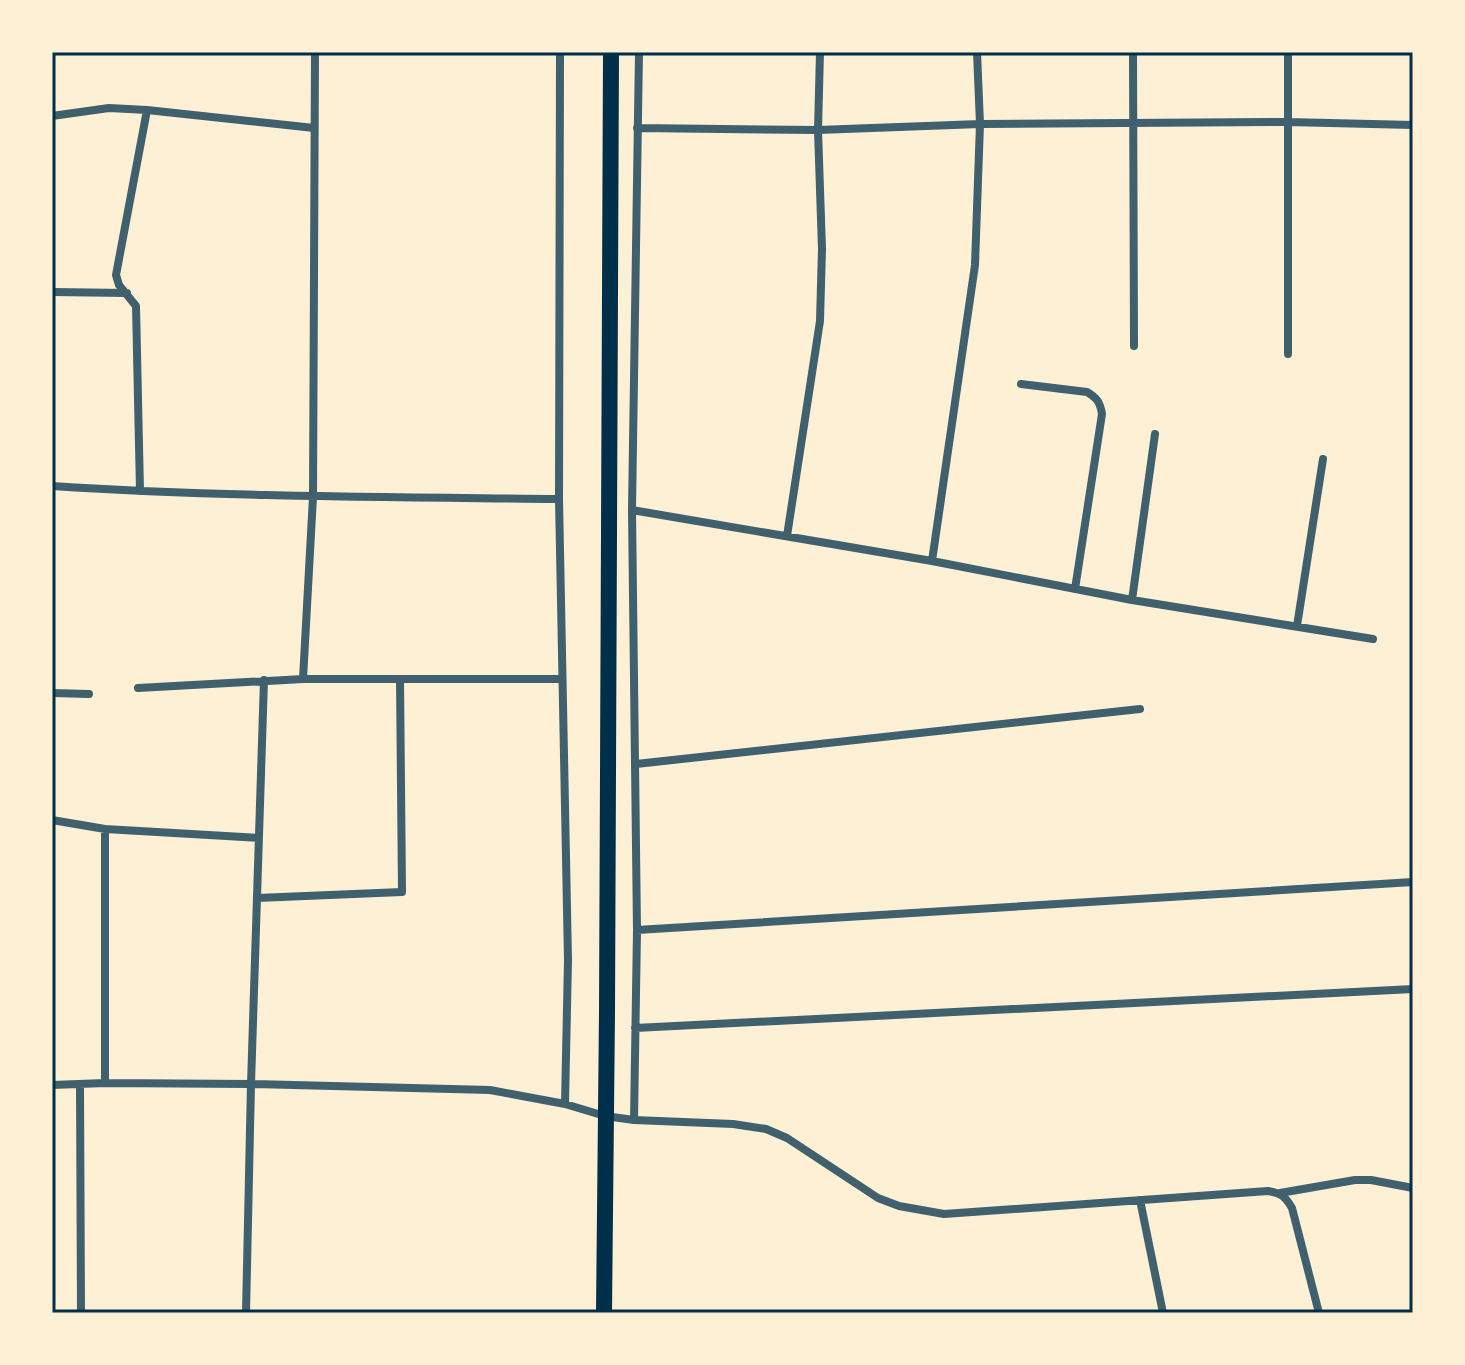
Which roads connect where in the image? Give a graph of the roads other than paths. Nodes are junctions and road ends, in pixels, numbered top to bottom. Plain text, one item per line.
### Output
1 (315, 52) edge
2 (560, 52) edge
3 (611, 52) edge
4 (639, 52) edge
5 (820, 52) edge
6 (977, 52) edge
7 (1133, 52) edge
8 (1288, 52) edge
9 (147, 110) junction
10 (52, 116) edge
11 (1288, 122) junction
12 (1134, 123) junction
13 (980, 124) junction
14 (1413, 125) edge
15 (314, 128) junction
16 (637, 128) junction
17 (818, 130) junction
18 (52, 292) edge
19 (127, 293) junction
20 (1134, 346) dead end
21 (1288, 354) dead end
22 (1021, 384) dead end
23 (1155, 434) dead end
24 (1323, 459) dead end
25 (52, 486) edge
26 (140, 491) junction
27 (313, 497) junction
28 (559, 499) junction
29 (632, 510) junction
30 (787, 536) junction
31 (932, 561) junction
32 (1075, 589) junction
33 (1132, 600) junction
34 (1297, 626) junction
35 (1373, 639) dead end
36 (303, 679) junction
37 (400, 679) junction
38 (562, 679) junction
39 (264, 680) junction
40 (138, 688) dead end
41 (52, 693) edge
42 (89, 694) dead end
43 (1140, 709) dead end
44 (636, 764) junction
45 (52, 820) edge
46 (105, 829) junction
47 (259, 838) junction
48 (1413, 882) edge
49 (257, 898) junction
50 (637, 930) junction
51 (1413, 989) edge
52 (635, 1028) junction
53 (105, 1083) junction
54 (80, 1084) junction
55 (251, 1084) junction
56 (52, 1085) edge
57 (565, 1104) junction
58 (605, 1116) junction
59 (634, 1120) junction
60 (1413, 1188) edge
61 (1280, 1193) junction
62 (1140, 1200) junction
63 (81, 1313) edge
64 (246, 1313) edge
65 (604, 1313) edge
66 (1163, 1313) edge
67 (1319, 1313) edge

1 - 15 street
2 - 28 street
3 - 58 main road
4 - 16 street
5 - 17 street
6 - 13 street
7 - 12 street
8 - 11 street
9 - 10 street
9 - 15 street
9 - 19 street
11 - 12 street
11 - 14 street
11 - 21 street
12 - 13 street
12 - 20 street
13 - 17 street
13 - 31 street
15 - 27 street
16 - 17 street
16 - 29 street
17 - 30 street
18 - 19 street
19 - 26 street
22 - 32 street
23 - 33 street
24 - 34 street
25 - 26 street
26 - 27 street
27 - 28 street
27 - 36 street
28 - 38 street
29 - 30 street
29 - 44 street
30 - 31 street
31 - 32 street
32 - 33 street
33 - 34 street
34 - 35 street
36 - 37 street
36 - 39 street
37 - 38 street
37 - 49 street
38 - 57 street
39 - 40 street
39 - 47 street
41 - 42 street
43 - 44 street
44 - 50 street
45 - 46 street
46 - 47 street
46 - 53 street
47 - 49 street
48 - 50 street
49 - 55 street
50 - 52 street
51 - 52 street
52 - 59 street
53 - 54 street
53 - 55 street
54 - 56 street
54 - 63 street
55 - 57 street
55 - 64 street
57 - 58 street
58 - 59 street
58 - 65 main road
59 - 62 street
60 - 61 street
61 - 62 street
61 - 67 street
62 - 66 street

